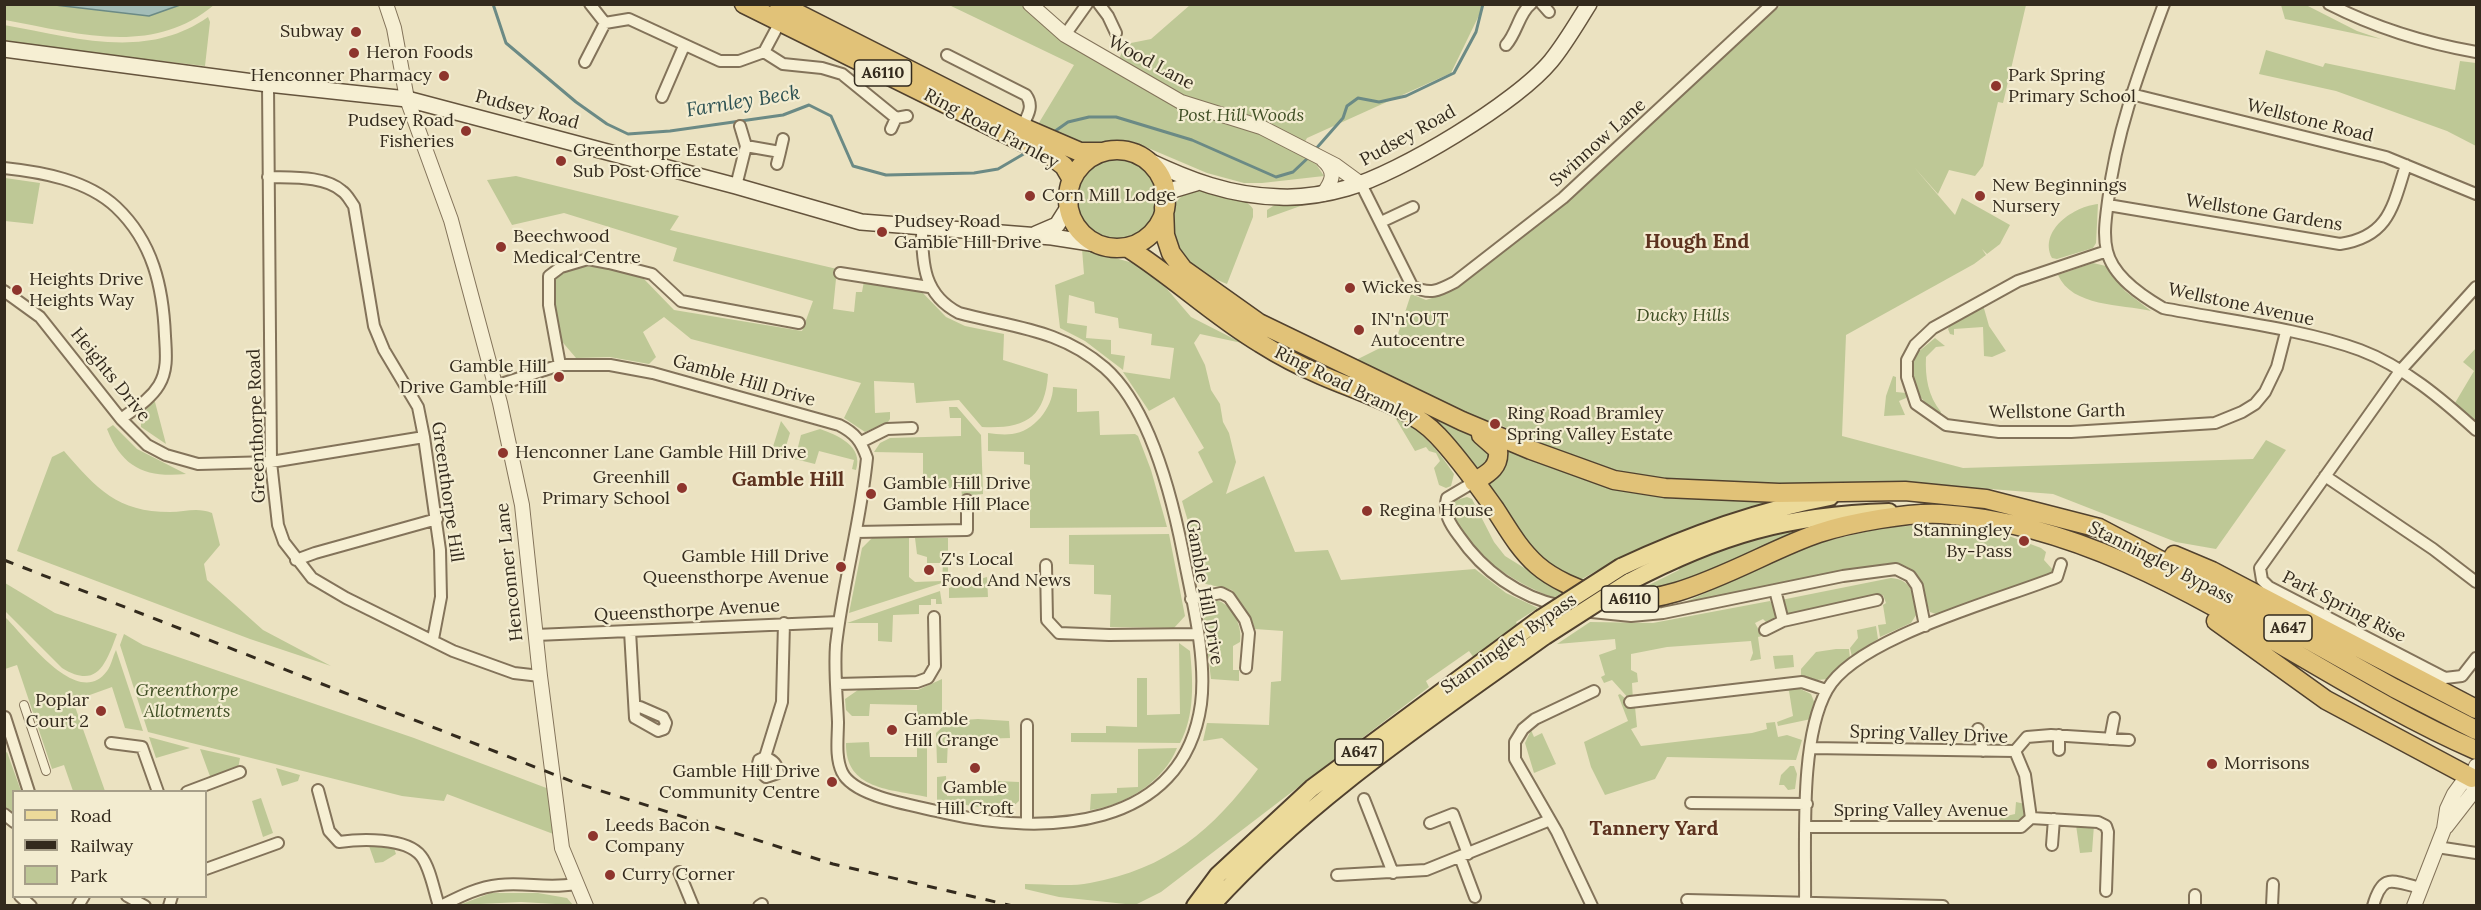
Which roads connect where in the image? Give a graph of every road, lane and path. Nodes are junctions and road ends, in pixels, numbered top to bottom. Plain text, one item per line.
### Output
1 (386, 4) edge
2 (590, 4) edge
3 (744, 4) edge
4 (1030, 4) edge
5 (1087, 4) edge
6 (1099, 4) edge
7 (1531, 4) edge
8 (1589, 4) edge
9 (1772, 4) edge
10 (2164, 4) edge
11 (2330, 4) edge
12 (779, 13) edge
13 (605, 23) junction
14 (1116, 33) dead end
15 (1065, 35) junction
16 (1506, 45) dead end
17 (684, 46) junction
18 (4, 49) edge
19 (2476, 50) edge
20 (764, 52) junction
21 (947, 55) dead end
22 (585, 62) dead end
23 (268, 84) junction
24 (2131, 94) junction
25 (662, 97) dead end
26 (407, 99) junction
27 (740, 126) dead end
28 (891, 129) dead end
29 (1027, 134) junction
30 (783, 139) dead end
31 (746, 146) junction
32 (1058, 151) junction
33 (780, 152) junction
34 (1102, 152) junction
35 (1145, 159) junction
36 (1321, 159) junction
37 (777, 164) dead end
38 (2406, 165) junction
39 (4, 168) edge
40 (268, 177) junction
41 (1071, 178) junction
42 (1196, 183) junction
43 (1360, 184) junction
44 (736, 186) junction
45 (1323, 194) junction
46 (2476, 194) edge
47 (1165, 200) junction
48 (2108, 205) junction
49 (1070, 206) junction
50 (1413, 207) dead end
51 (1381, 222) junction
52 (922, 228) junction
53 (1033, 235) junction
54 (1097, 244) junction
55 (1128, 248) junction
56 (2107, 251) junction
57 (840, 273) dead end
58 (929, 287) junction
59 (2476, 287) edge
60 (4, 291) edge
61 (799, 323) dead end
62 (2286, 332) junction
63 (560, 365) junction
64 (2400, 371) junction
65 (495, 386) junction
66 (121, 419) junction
67 (1462, 421) junction
68 (912, 428) dead end
69 (2476, 430) edge
70 (424, 437) junction
71 (861, 442) junction
72 (272, 462) junction
73 (2325, 476) junction
74 (1474, 482) junction
75 (1862, 491) junction
76 (967, 500) dead end
77 (1938, 514) junction
78 (437, 519) junction
79 (2099, 528) junction
80 (856, 532) junction
81 (296, 560) junction
82 (2061, 564) dead end
83 (1046, 565) dead end
84 (2167, 582) junction
85 (2476, 582) edge
86 (1775, 590) junction
87 (1191, 599) junction
88 (1877, 600) dead end
89 (934, 617) dead end
90 (1783, 621) junction
91 (839, 622) junction
92 (784, 623) junction
93 (1925, 626) junction
94 (1765, 630) dead end
95 (630, 631) junction
96 (1196, 634) junction
97 (536, 635) junction
98 (433, 639) junction
99 (2476, 659) edge
100 (1246, 668) dead end
101 (540, 676) junction
102 (837, 684) junction
103 (1826, 690) junction
104 (1594, 692) dead end
105 (1630, 702) dead end
106 (24, 705) dead end
107 (635, 708) dead end
108 (2476, 709) edge
109 (5, 717) edge
110 (2114, 718) dead end
111 (2070, 723) dead end
112 (1027, 725) dead end
113 (1978, 729) dead end
114 (2476, 730) edge
115 (2064, 736) junction
116 (2129, 740) dead end
117 (111, 743) dead end
118 (2113, 743) junction
119 (1810, 748) junction
120 (2059, 750) dead end
121 (2476, 750) edge
122 (1983, 751) junction
123 (2015, 751) junction
124 (765, 758) dead end
125 (46, 771) dead end
126 (240, 772) dead end
127 (2475, 774) edge
128 (28, 790) edge
129 (157, 790) edge
130 (192, 790) edge
131 (318, 790) dead end
132 (1364, 799) dead end
133 (1691, 803) dead end
134 (1807, 804) junction
135 (2031, 818) junction
136 (2054, 819) junction
137 (1550, 820) junction
138 (1027, 822) junction
139 (1430, 823) dead end
140 (1807, 827) junction
141 (278, 843) dead end
142 (2052, 844) dead end
143 (2437, 848) junction
144 (2476, 853) edge
145 (1464, 856) junction
146 (1255, 858) junction
147 (207, 868) edge
148 (679, 872) dead end
149 (1393, 873) junction
150 (1218, 875) junction
151 (1337, 875) dead end
152 (575, 884) junction
153 (2273, 884) dead end
154 (2421, 888) junction
155 (2106, 891) dead end
156 (1474, 897) dead end
157 (129, 898) edge
158 (1692, 902) edge
159 (1805, 902) junction
160 (145, 906) edge
161 (440, 906) edge
162 (586, 906) edge
163 (693, 906) edge
164 (1182, 906) edge
165 (1195, 906) edge
166 (1211, 906) edge
167 (1221, 906) edge
168 (1592, 906) edge
169 (1943, 906) edge
170 (2272, 906) edge
171 (2373, 906) edge
172 (2414, 906) edge

1 - 26 street, Henconner Lane
2 - 13 street
3 - 12 highway, Ring Road Farnley / A6110
4 - 15 street, Wood Lane
5 - 15 street
6 - 14 street
7 - 16 street
8 - 43 main road, Pudsey Road
9 - 51 street, Swinnow Lane
10 - 24 street
11 - 19 street
12 - 20 street
12 - 29 highway, Ring Road Farnley / A6110
13 - 17 street
13 - 22 street
15 - 36 street, Wood Lane
17 - 20 street
17 - 25 street
18 - 23 main road, Pudsey Road
20 - 28 street
21 - 29 street
23 - 26 main road, Pudsey Road
23 - 40 street, Greenthorpe Road
24 - 38 street, Wellstone Road
24 - 48 street
26 - 44 main road, Pudsey Road
26 - 65 street, Henconner Lane
27 - 31 street
29 - 32 highway, Ring Road Farnley / A6110
30 - 33 street
31 - 33 street
31 - 44 street
32 - 34 highway, Ring Road Farnley / A6110
32 - 41 highway, Ring Road Farnley / A6110
33 - 37 street
34 - 35 highway, A6110
34 - 41 highway
35 - 42 main road, Pudsey Road
35 - 47 highway
36 - 43 street, Wood Lane
36 - 45 street
38 - 46 street, Wellstone Road
38 - 48 street, Wellstone Gardens
39 - 66 street
40 - 70 street, Greenthorpe Hill
40 - 72 street, Greenthorpe Road
41 - 49 highway
42 - 45 main road, Pudsey Road
42 - 47 main road, Pudsey Road
43 - 45 main road, Pudsey Road
43 - 51 street
44 - 52 main road, Pudsey Road
47 - 55 highway
47 - 67 highway, Ring Road Bramley
48 - 56 street
49 - 53 main road
49 - 54 highway
50 - 51 street
52 - 53 main road, Pudsey Road
52 - 58 street, Gamble Hill Drive
53 - 54 main road, Pudsey Road
54 - 55 highway, A6110
55 - 74 highway, Ring Road Bramley / A6110
56 - 62 street, Wellstone Avenue
56 - 62 street, Wellstone Garth
57 - 58 street
58 - 87 street, Gamble Hill Drive
59 - 64 street, Park Spring Rise
60 - 66 street, Heights Drive
61 - 63 street
62 - 64 street, Wellstone Avenue
63 - 65 street, Gamble Hill Drive
63 - 71 street, Gamble Hill Drive
64 - 69 street, Wellstone Avenue
64 - 73 street, Park Spring Rise
65 - 97 street, Henconner Lane
66 - 72 street, Heights Drive
67 - 74 highway
67 - 75 highway, Ring Road Bramley
68 - 71 street
70 - 72 street, Heights Drive
70 - 78 street, Greenthorpe Hill
71 - 80 street, Gamble Hill Drive
72 - 81 street, Greenthorpe Road
73 - 85 street
73 - 99 street, Park Spring Rise
74 - 77 highway, Ring Road Bramley / A6110
74 - 86 street
75 - 79 highway, Stanningley Bypass / A647
75 - 150 main road, Stanningley Bypass / A647, bridge
76 - 80 street
77 - 84 highway, Stanningley Bypass / A647
77 - 146 main road, Stanningley Bypass / A647, bridge
78 - 81 street
78 - 98 street, Greenthorpe Hill
79 - 108 highway, A647
79 - 114 highway, Stanningley Bypass / A647
80 - 91 street, Gamble Hill Drive
81 - 98 street, Greenthorpe Road
82 - 93 street
83 - 96 street
84 - 121 highway, Stanningley Bypass / A647
84 - 127 highway, A647
86 - 90 street
86 - 93 street
87 - 96 street, Gamble Hill Drive
87 - 100 street
88 - 90 street
89 - 102 street
90 - 94 street
91 - 92 street, Queensthorpe Avenue
91 - 102 street, Gamble Hill Drive
92 - 95 street, Queensthorpe Avenue
92 - 124 street
93 - 103 street
95 - 97 street, Queensthorpe Avenue
95 - 107 street
96 - 138 street, Gamble Hill Drive
97 - 101 street, Henconner Lane
98 - 101 street, Greenthorpe Road
101 - 152 street, Henconner Lane
102 - 138 street, Gamble Hill Drive
103 - 105 street
103 - 119 street
104 - 137 street
106 - 125 street
109 - 128 street
110 - 118 street
111 - 115 street
112 - 138 street
113 - 122 street
115 - 118 street
115 - 120 street
115 - 123 street
116 - 118 street
117 - 129 street
119 - 122 street, Spring Valley Drive
119 - 134 street
122 - 123 street, Spring Valley Drive
123 - 135 street, Spring Valley Drive
126 - 130 street
127 - 143 street
131 - 161 street
132 - 149 street
133 - 134 street
134 - 140 street
135 - 136 street
135 - 140 street, Spring Valley Avenue
136 - 142 street
136 - 155 street
137 - 145 street
137 - 168 street
139 - 145 street
140 - 159 street
141 - 147 street
143 - 144 street
143 - 154 street
145 - 149 street
145 - 156 street
146 - 166 main road, Stanningley Bypass / A647
146 - 167 main road, A647
148 - 163 street
149 - 151 street
150 - 164 main road, A647
150 - 165 main road, Stanningley Bypass / A647
152 - 161 street
152 - 162 street, Henconner Lane
153 - 170 street
154 - 171 street
154 - 172 street
157 - 160 street
158 - 159 street
159 - 169 street

